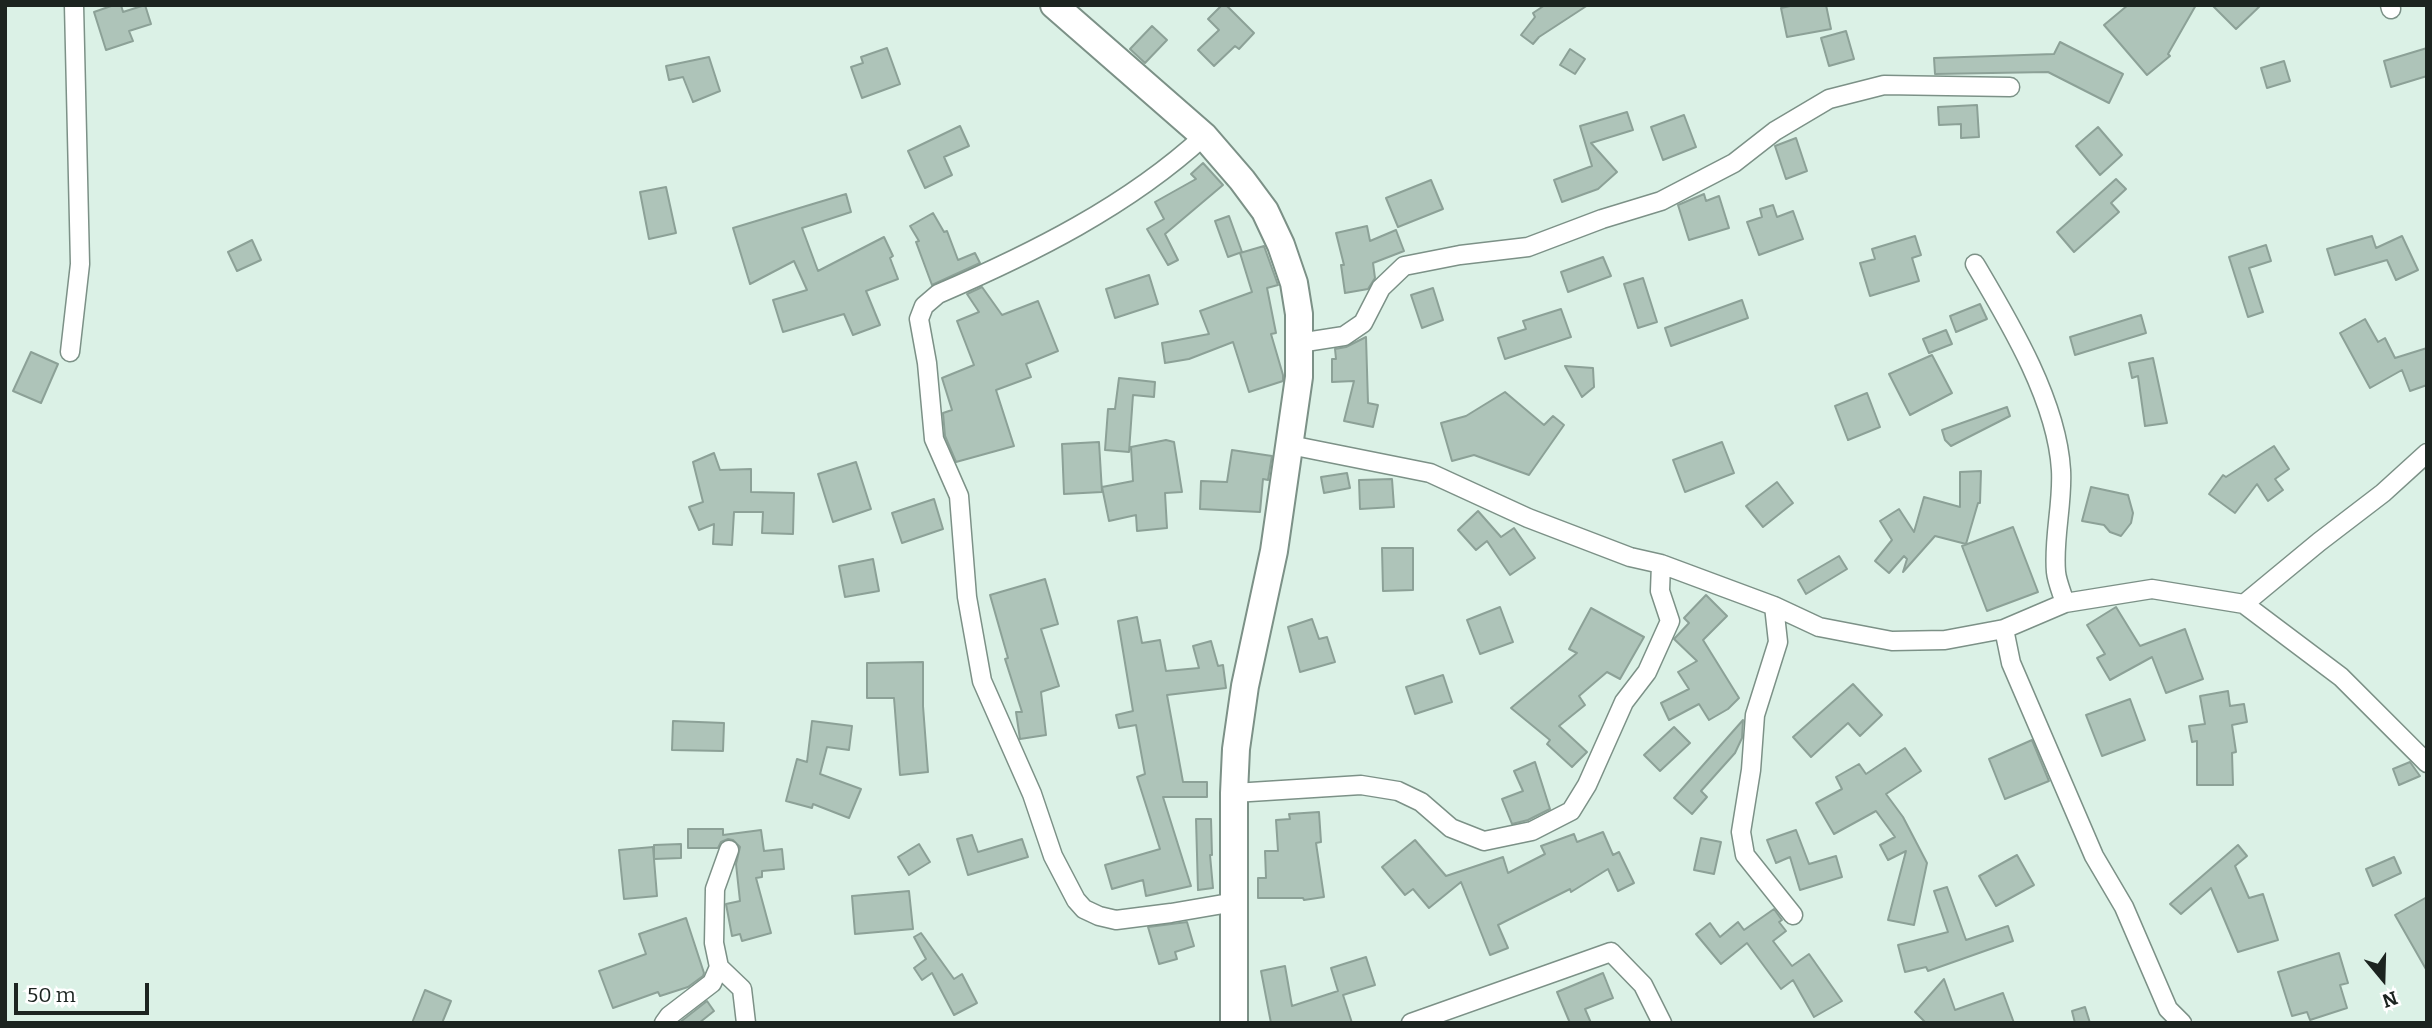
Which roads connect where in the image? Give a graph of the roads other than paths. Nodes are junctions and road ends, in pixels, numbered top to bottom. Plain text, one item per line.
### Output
1 (74, 5) edge
2 (1054, 5) edge
3 (2010, 87) dead end
4 (1203, 136) junction
5 (1975, 264) dead end
6 (1299, 343) junction
7 (70, 352) dead end
8 (1290, 445) junction
9 (2427, 453) edge
10 (1661, 564) junction
11 (2065, 603) junction
12 (2244, 604) junction
13 (1774, 606) junction
14 (2004, 629) junction
15 (2427, 763) edge
16 (1234, 793) junction
17 (729, 850) dead end
18 (1235, 902) junction
19 (1793, 915) dead end
20 (719, 967) junction
21 (664, 1023) edge
22 (746, 1023) edge
23 (1234, 1023) edge
24 (1411, 1023) edge
25 (1662, 1023) edge
26 (2182, 1023) edge

1 - 7 street
2 - 4 main road
3 - 6 street
4 - 6 main road
4 - 18 street
5 - 11 street
6 - 8 main road
8 - 10 street
8 - 16 main road
9 - 12 street
10 - 13 street
10 - 16 street
11 - 12 street
11 - 14 street
12 - 15 street
13 - 14 street
13 - 19 street
14 - 26 street
16 - 18 main road
17 - 20 street
18 - 23 main road
20 - 21 street
20 - 22 street
24 - 25 street

